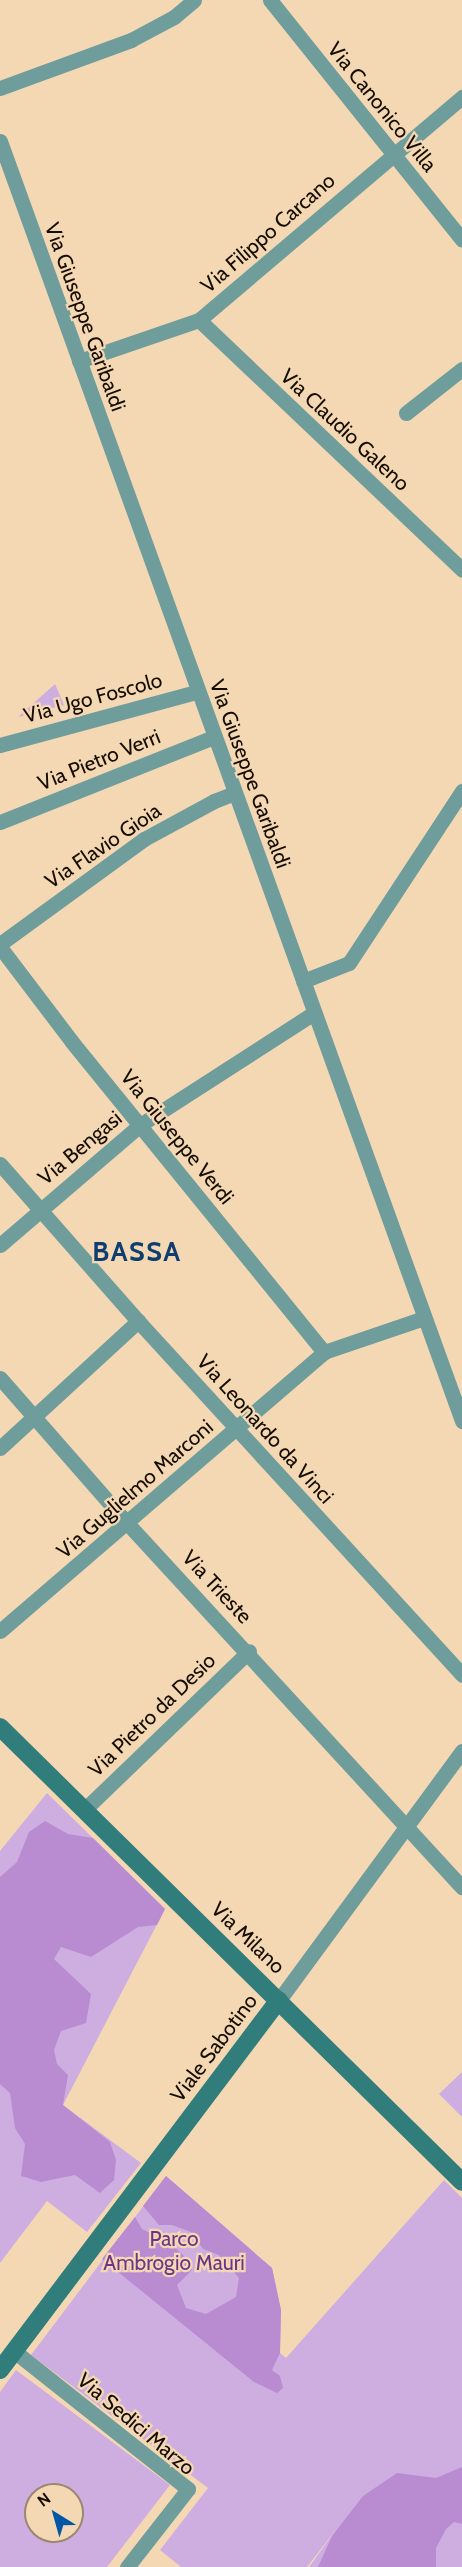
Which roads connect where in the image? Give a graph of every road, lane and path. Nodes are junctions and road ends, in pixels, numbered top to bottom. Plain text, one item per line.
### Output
1 (195, 0) edge
2 (270, 0) edge
3 (0, 88) edge
4 (462, 97) edge
5 (0, 141) edge
6 (392, 154) junction
7 (462, 240) edge
8 (199, 320) junction
9 (79, 361) junction
10 (462, 369) edge
11 (406, 413) dead end
12 (462, 570) edge
13 (197, 692) junction
14 (214, 737) junction
15 (0, 746) edge
16 (235, 793) junction
17 (461, 796) edge
18 (0, 822) edge
19 (0, 945) edge
20 (303, 981) junction
21 (314, 1013) junction
22 (140, 1125) junction
23 (0, 1164) edge
24 (41, 1207) junction
25 (0, 1245) edge
26 (424, 1318) junction
27 (138, 1321) junction
28 (324, 1352) junction
29 (0, 1378) edge
30 (35, 1415) junction
31 (462, 1420) edge
32 (237, 1429) junction
33 (0, 1448) edge
34 (127, 1523) junction
35 (0, 1631) edge
36 (249, 1651) junction
37 (462, 1675) edge
38 (0, 1727) edge
39 (462, 1751) edge
40 (84, 1810) junction
41 (405, 1824) junction
42 (462, 1887) edge
43 (279, 2000) junction
44 (462, 2182) edge
45 (14, 2351) junction
46 (0, 2370) edge
47 (127, 2567) edge

1 - 3 street
2 - 6 street, Via Canonico Villa
4 - 6 street, Via Filippo Carcano
5 - 9 street, Via Giuseppe Garibaldi
6 - 7 street, Via Canonico Villa
6 - 8 street, Via Filippo Carcano
8 - 9 street, Via Filippo Carcano
8 - 12 street, Via Claudio Galeno
9 - 13 street, Via Giuseppe Garibaldi
10 - 11 street
13 - 14 street, Via Giuseppe Garibaldi
13 - 15 street, Via Ugo Foscolo
14 - 16 street, Via Giuseppe Garibaldi
14 - 18 street, Via Pietro Verri
16 - 19 street, Via Flavio Gioia
16 - 20 street, Via Giuseppe Garibaldi
17 - 20 street
19 - 22 street, Via Giuseppe Verdi
20 - 21 street, Via Giuseppe Garibaldi
21 - 22 street, Via Bengasi
21 - 26 street, Via Giuseppe Garibaldi
22 - 24 street, Via Bengasi
22 - 28 street, Via Giuseppe Verdi
23 - 24 street, Via Leonardo da Vinci
24 - 25 street, Via Bengasi
24 - 27 street, Via Leonardo da Vinci
26 - 28 street, Via Guglielmo Marconi
26 - 31 street, Via Giuseppe Garibaldi
27 - 30 street
27 - 32 street, Via Leonardo da Vinci
28 - 32 street, Via Guglielmo Marconi
29 - 30 street, Via Trieste
30 - 33 street
30 - 34 street, Via Trieste
32 - 34 street, Via Guglielmo Marconi
32 - 37 street, Via Leonardo da Vinci
34 - 35 street, Via Guglielmo Marconi
34 - 36 street, Via Trieste
36 - 40 street, Via Pietro da Desio
36 - 41 street, Via Trieste
38 - 40 main road, Via Milano
39 - 41 street, Viale Sabotino
40 - 43 main road, Via Milano
41 - 42 street, Via Trieste
41 - 43 street, Viale Sabotino
43 - 44 main road, Via Milano
43 - 45 main road, Viale Sabotino
45 - 46 main road, Viale Sabotino
45 - 47 street, Via Sedici Marzo

